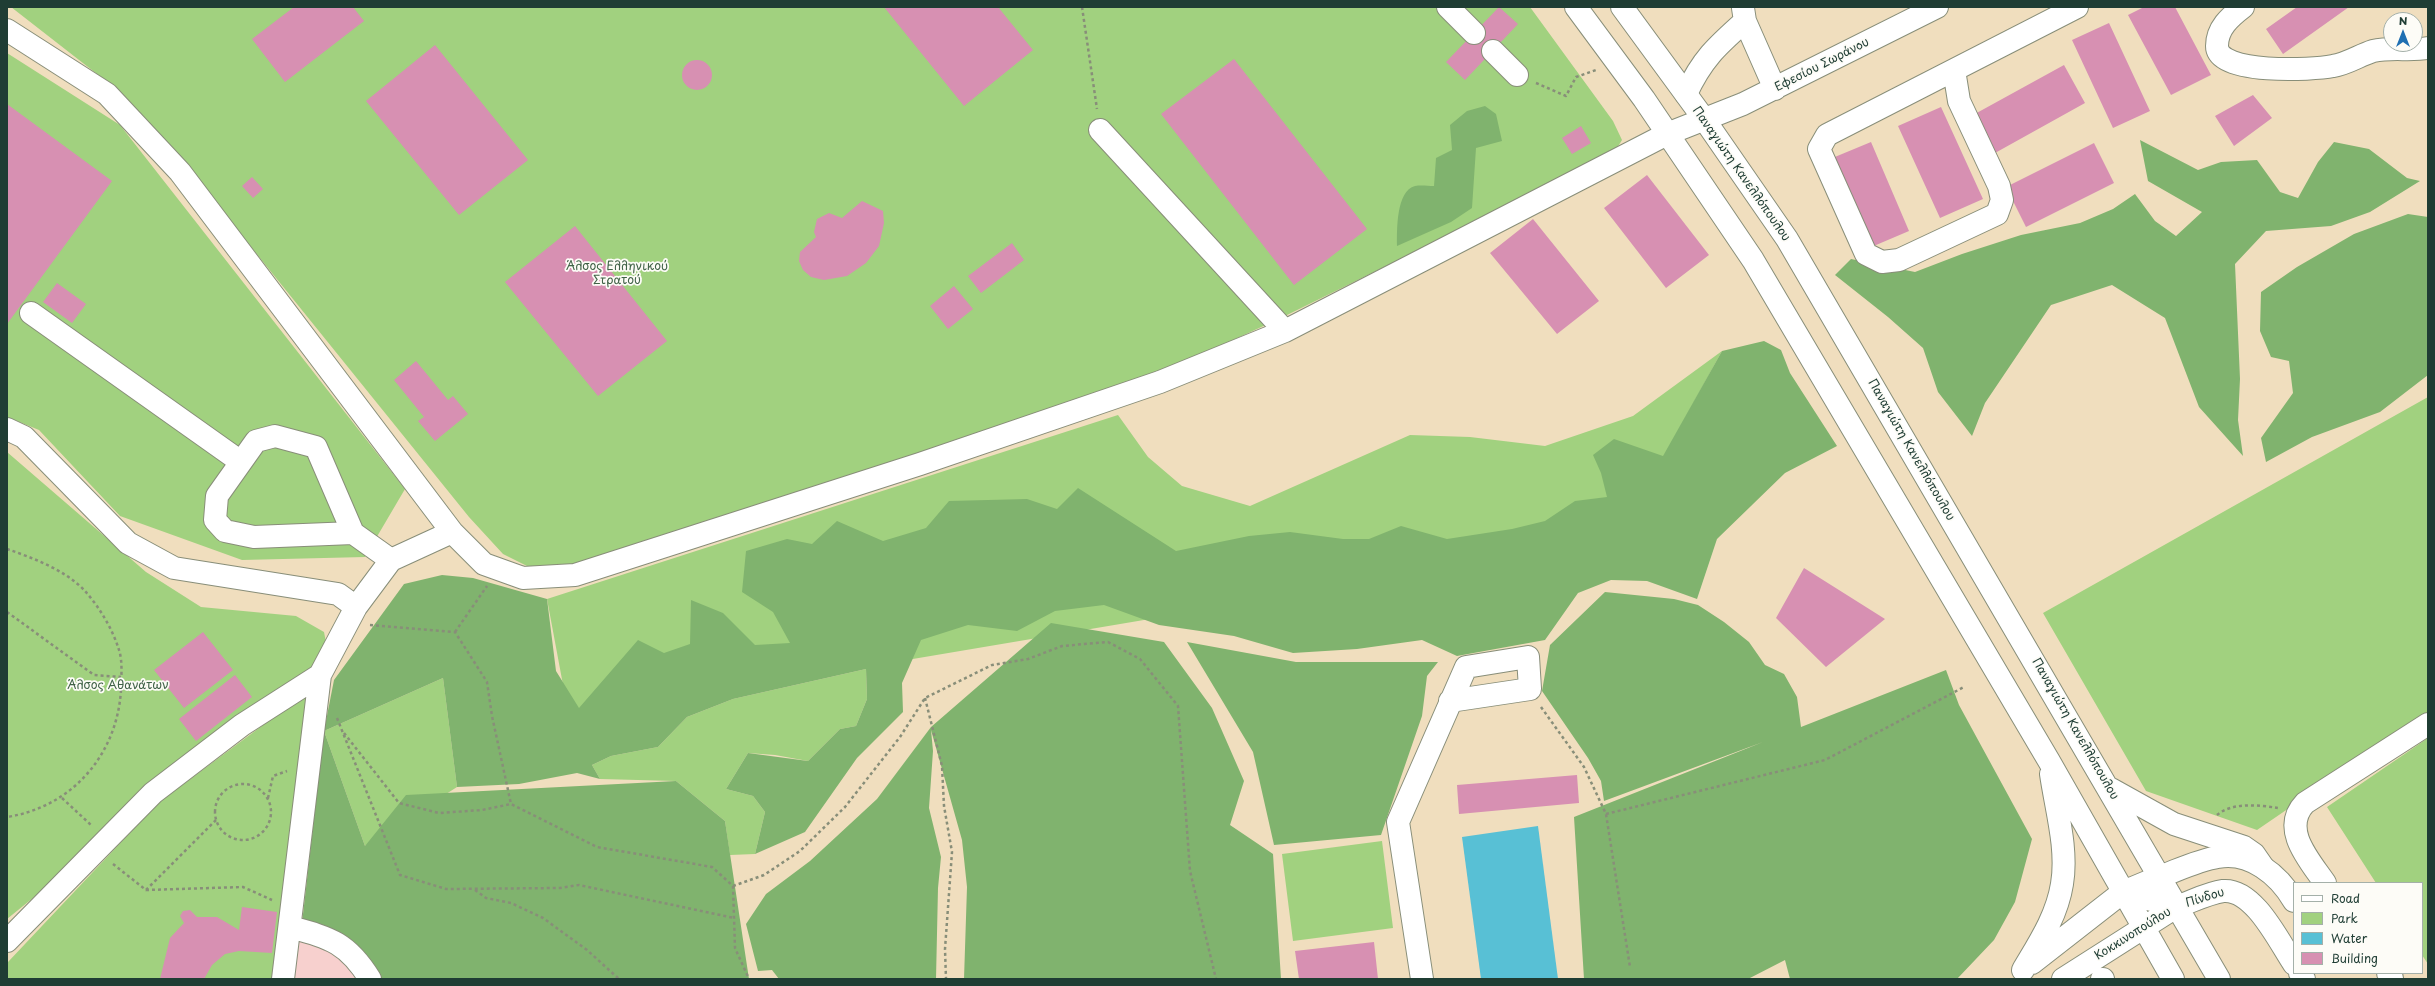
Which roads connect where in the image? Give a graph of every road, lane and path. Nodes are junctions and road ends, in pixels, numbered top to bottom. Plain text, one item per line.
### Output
1 (1082, 7) edge
2 (1448, 7) edge
3 (1576, 7) edge
4 (1622, 7) edge
5 (1937, 7) edge
6 (2077, 7) edge
7 (2242, 7) edge
8 (1744, 14) edge
9 (7, 30) edge
10 (1474, 33) dead end
11 (2428, 48) edge
12 (1493, 51) dead end
13 (1600, 68) dead end
14 (1954, 70) junction
15 (1517, 75) joint
16 (1774, 89) junction
17 (1686, 94) junction
18 (1704, 119) junction
19 (1100, 130) joint
20 (1667, 134) junction
21 (32, 313) dead end
22 (1285, 331) junction
23 (7, 429) edge
24 (241, 462) junction
25 (452, 532) junction
26 (353, 533) junction
27 (7, 549) edge
28 (390, 560) junction
29 (497, 568) junction
30 (7, 612) edge
31 (352, 616) junction
32 (455, 632) junction
33 (320, 675) junction
34 (122, 677) junction
35 (1964, 687) dead end
36 (1530, 689) junction
37 (925, 698) junction
38 (1450, 701) junction
39 (2428, 724) edge
40 (2049, 761) junction
41 (308, 772) junction
42 (2110, 789) junction
43 (62, 798) junction
44 (268, 798) junction
45 (511, 804) junction
46 (2298, 810) junction
47 (1606, 814) junction
48 (7, 817) edge
49 (216, 820) junction
50 (2198, 833) junction
51 (101, 845) junction
52 (2263, 867) junction
53 (2159, 877) junction
54 (2324, 882) edge
55 (733, 886) junction
56 (475, 889) junction
57 (146, 890) junction
58 (2123, 892) junction
59 (2293, 900) edge
60 (2176, 907) junction
61 (291, 918) junction
62 (734, 918) junction
63 (2144, 928) junction
64 (7, 941) edge
65 (2293, 962) edge
66 (1630, 967) dead end
67 (2018, 975) edge
68 (283, 979) edge
69 (370, 979) edge
70 (618, 979) edge
71 (749, 979) edge
72 (946, 979) edge
73 (1216, 979) edge
74 (1422, 979) edge
75 (2063, 979) edge
76 (2172, 979) edge
77 (2220, 979) edge

1 - 19 path
2 - 10 street
3 - 20 street
4 - 17 street, Παναγιώτη Κανελλόπουλου
5 - 16 street, Εφεσίου Σωράνου
6 - 14 street
7 - 11 street
8 - 16 street
8 - 17 street
9 - 25 street, Εφεσίου Σωράνου
12 - 15 street
13 - 15 path
14 - 14 street
16 - 18 street, Εφεσίου Σωράνου
17 - 18 street, Παναγιώτη Κανελλόπουλου
18 - 20 street, Εφεσίου Σωράνου
18 - 42 street, Παναγιώτη Κανελλόπουλου
19 - 22 street
20 - 22 street, Εφεσίου Σωράνου
20 - 40 street
21 - 24 street
22 - 29 street, Εφεσίου Σωράνου
23 - 31 street
24 - 26 street
24 - 26 street
25 - 28 street
25 - 29 street, Εφεσίου Σωράνου
26 - 28 street
27 - 34 path
28 - 31 street
29 - 32 path
30 - 34 path
31 - 32 path
31 - 33 street
32 - 45 path
33 - 41 street
33 - 51 street
34 - 43 path
35 - 47 path
36 - 38 street
36 - 38 street
36 - 47 path
37 - 55 path
37 - 72 path
37 - 73 path
38 - 74 street
39 - 46 street
40 - 58 street
40 - 67 street
41 - 44 path
41 - 61 street
42 - 50 street
42 - 53 street, Παναγιώτη Κανελλόπουλου
43 - 48 path
43 - 51 path
44 - 49 path
44 - 49 path
45 - 55 path
45 - 56 path
46 - 50 path
46 - 54 street
47 - 66 path
49 - 57 path
50 - 52 street
51 - 57 path
51 - 64 street
52 - 53 street
52 - 59 street
53 - 58 street
53 - 60 street, Παναγιώτη Κανελλόπουλου
55 - 62 path
56 - 62 path
56 - 70 path
57 - 61 path
58 - 60 street, Κοκκινοπούλου
58 - 63 street
58 - 67 street
60 - 63 street, Κοκκινοπούλου
60 - 65 street, Πίνδου
60 - 77 street, Παναγιώτη Κανελλόπουλου
61 - 68 street
61 - 69 street
62 - 71 path
63 - 75 street, Κοκκινοπούλου
63 - 76 street

